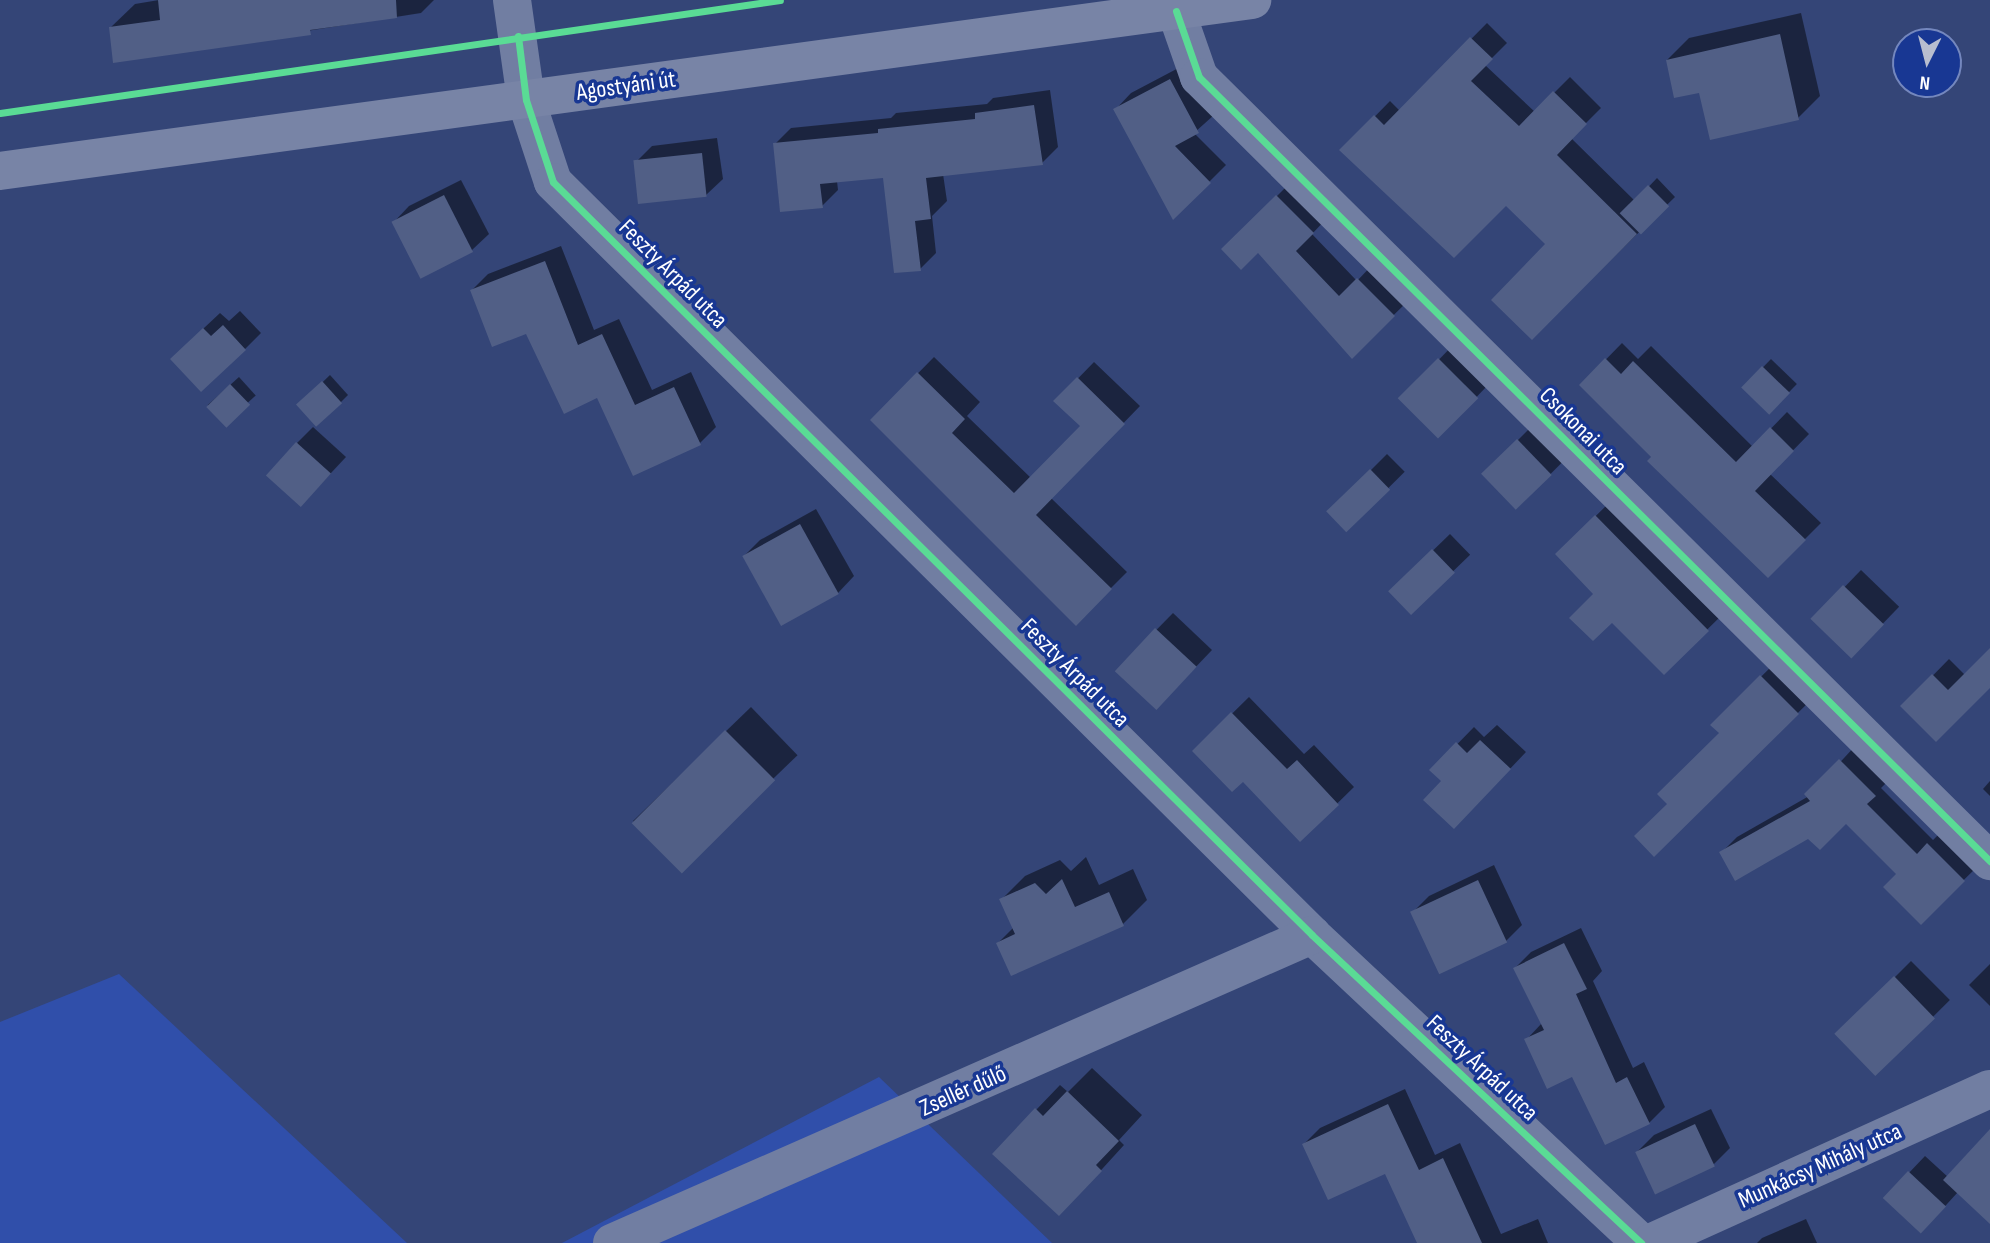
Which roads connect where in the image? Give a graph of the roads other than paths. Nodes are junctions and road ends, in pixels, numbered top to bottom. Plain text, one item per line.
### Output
1 (512, 0) edge
2 (1252, 0) edge
3 (1176, 11) junction
4 (526, 100) junction
5 (0, 172) edge
6 (1990, 861) edge
7 (1312, 935) junction
8 (1990, 1089) edge
9 (612, 1243) edge
10 (1641, 1243) edge
11 (1650, 1243) edge

1 - 4 street, Feszty Árpád utca
2 - 3 main road, Agostyáni út
3 - 4 main road, Agostyáni út
3 - 6 street, Csokonai utca
4 - 5 main road, Agostyáni út
4 - 7 street, Feszty Árpád utca
7 - 9 street, Zsellér dűlő
7 - 10 street, Feszty Árpád utca
8 - 11 street, Munkácsy Mihály utca

